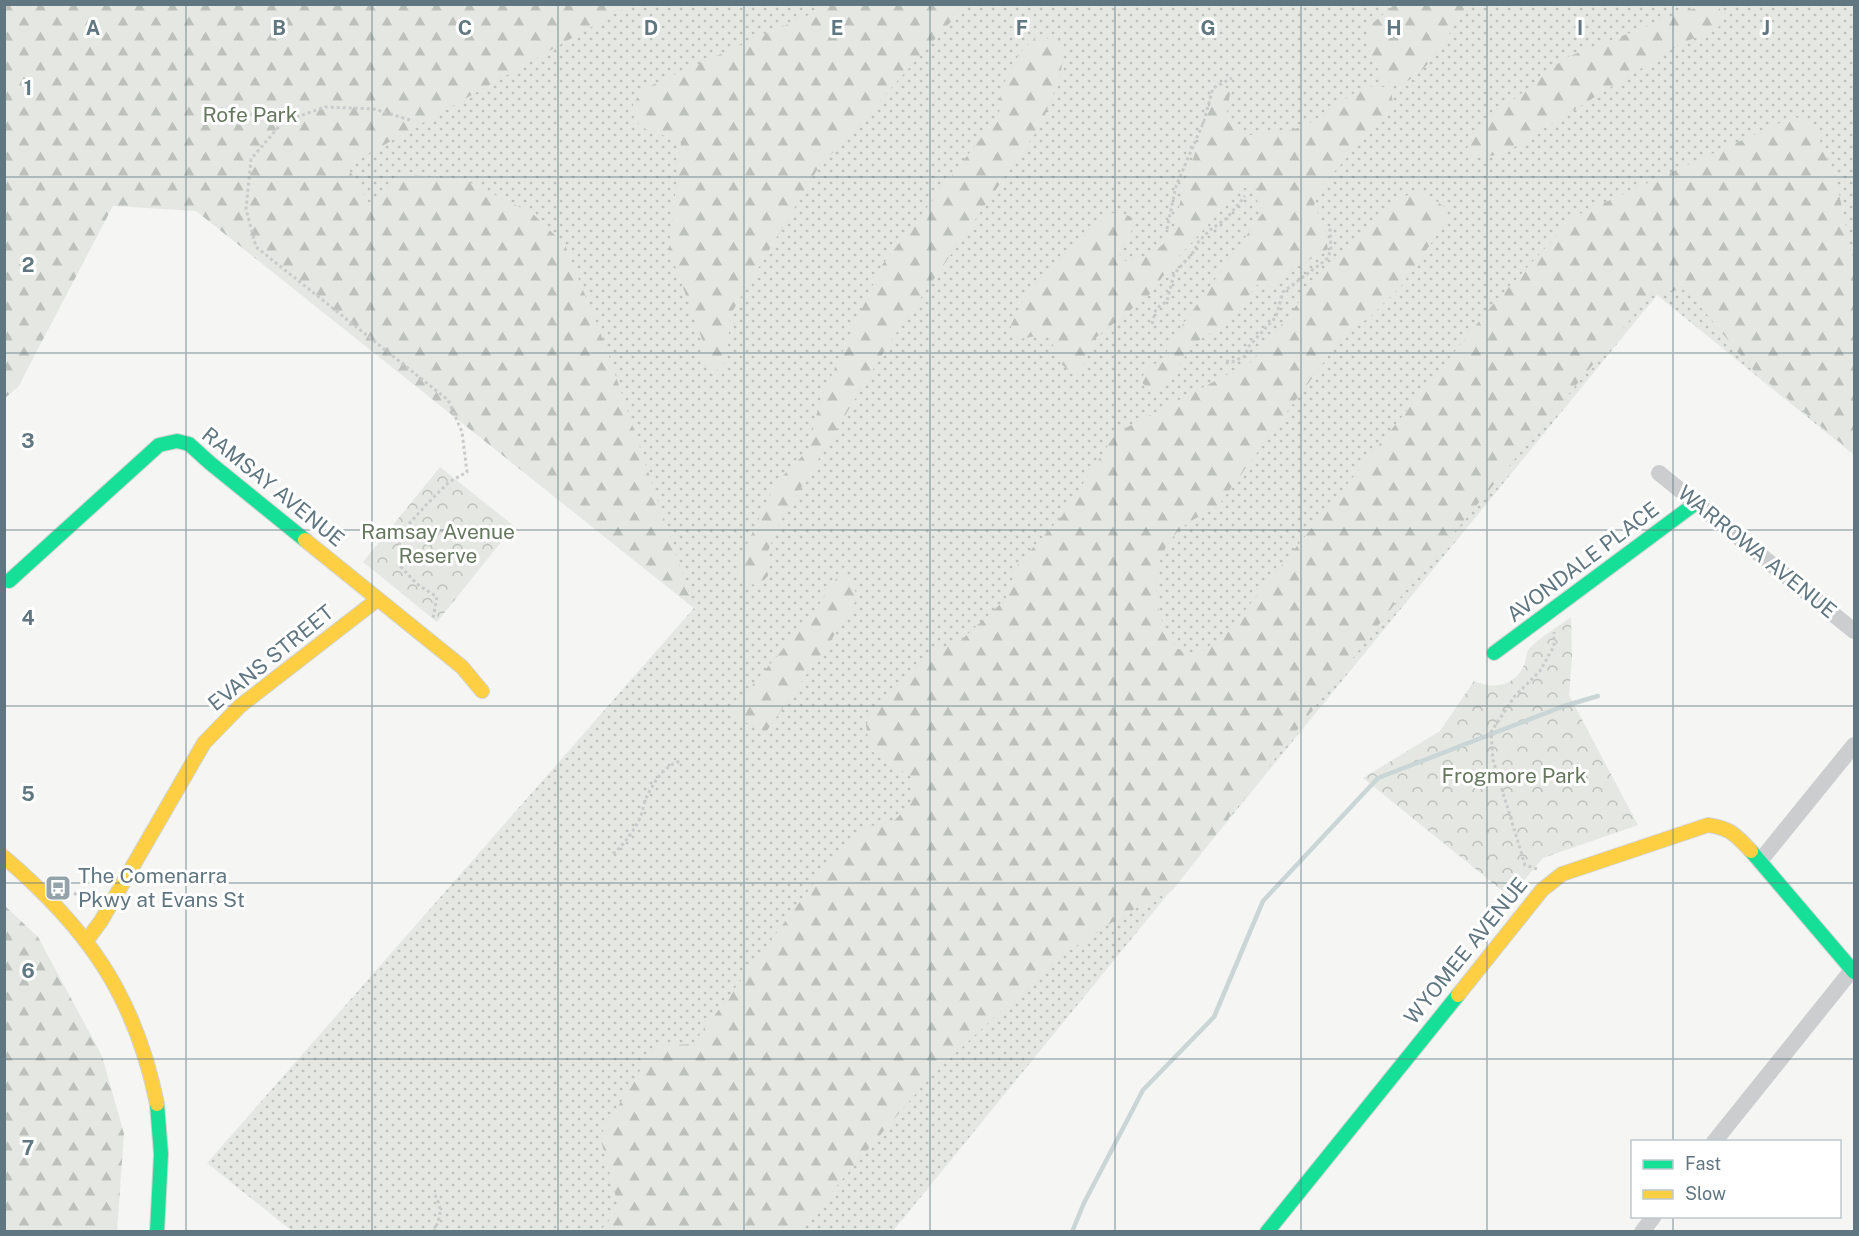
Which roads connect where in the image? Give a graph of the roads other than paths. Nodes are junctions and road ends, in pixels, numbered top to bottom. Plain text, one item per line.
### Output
1 (1659, 473) dead end
2 (1696, 503) junction
3 (9, 581) dead end
4 (378, 599) junction
5 (1854, 631) edge
6 (1494, 653) dead end
7 (482, 692) dead end
8 (1854, 745) edge
9 (4, 857) edge
10 (1760, 861) junction
11 (87, 940) junction
12 (1853, 971) edge
13 (1716, 1140) edge
14 (1652, 1218) edge
15 (157, 1232) edge
16 (1267, 1232) edge
17 (1642, 1232) edge

1 - 2 street, WARROWA AVENUE
2 - 5 street, WARROWA AVENUE
2 - 6 street, AVONDALE PLACE
3 - 4 street, RAMSAY AVENUE
4 - 7 street, RAMSAY AVENUE
4 - 11 street, EVANS STREET
8 - 10 street
9 - 11 street
10 - 12 street, WYOMEE AVENUE
10 - 16 street, WYOMEE AVENUE
11 - 15 street
12 - 13 street
14 - 17 street

